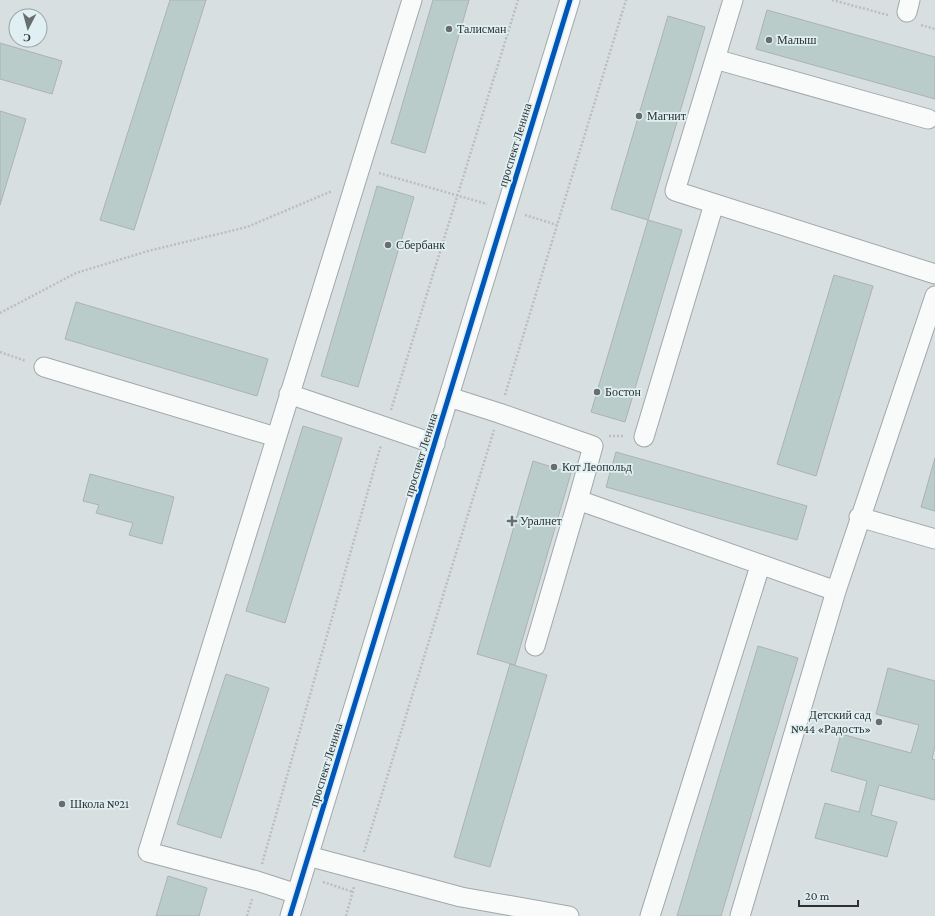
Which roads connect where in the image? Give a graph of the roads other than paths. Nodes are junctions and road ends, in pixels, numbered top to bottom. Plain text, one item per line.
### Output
1 (412, 0) edge
2 (570, 0) edge
3 (733, 0) edge
4 (715, 59) junction
5 (928, 119) dead end
6 (714, 204) junction
7 (935, 274) edge
8 (935, 296) edge
9 (44, 367) road end
10 (289, 394) junction
11 (449, 397) junction
12 (276, 437) junction
13 (644, 437) road end
14 (434, 444) junction
15 (578, 500) junction
16 (859, 517) junction
17 (935, 539) edge
18 (760, 566) junction
19 (836, 591) junction
20 (535, 646) dead end
21 (308, 856) junction
22 (296, 894) junction
23 (290, 916) edge
24 (569, 916) edge
25 (650, 916) edge
26 (740, 916) edge

1 - 10 street
2 - 11 street, проспект Ленина
3 - 4 street
4 - 5 street
4 - 6 street
6 - 7 street
6 - 13 street
8 - 16 street
9 - 12 street
10 - 12 street
10 - 14 street
11 - 14 street, проспект Ленина
11 - 15 street
12 - 22 street
14 - 21 street, проспект Ленина
15 - 18 street
15 - 20 street
16 - 17 street
16 - 19 street
18 - 19 street
18 - 25 street
19 - 26 street
21 - 22 street, проспект Ленина
21 - 24 street
22 - 23 street, проспект Ленина

